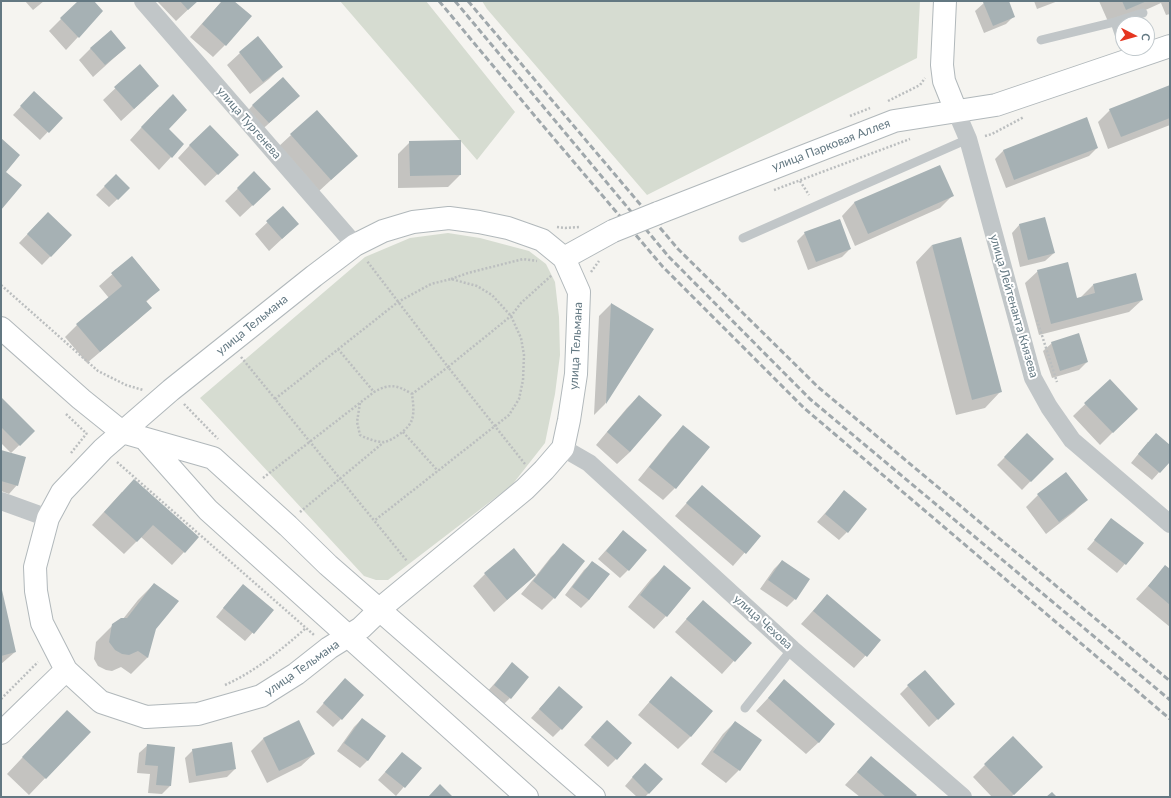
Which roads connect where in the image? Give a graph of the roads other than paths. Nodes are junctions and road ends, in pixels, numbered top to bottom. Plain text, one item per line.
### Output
1 (143, 1) edge
2 (944, 1) edge
3 (1143, 13) dead end
4 (1134, 16) edge
5 (1115, 22) edge
6 (1041, 40) dead end
7 (1170, 46) edge
8 (1155, 48) edge
9 (1115, 55) edge
10 (956, 111) junction
11 (968, 139) junction
12 (743, 238) dead end
13 (355, 245) junction
14 (561, 264) junction
15 (1, 328) edge
16 (122, 432) junction
17 (145, 439) junction
18 (563, 448) junction
19 (1, 501) edge
20 (48, 518) junction
21 (1170, 524) edge
22 (380, 610) junction
23 (348, 636) junction
24 (792, 649) junction
25 (66, 670) junction
26 (745, 708) dead end
27 (1, 733) edge
28 (527, 797) edge
29 (594, 797) edge
30 (963, 797) edge

1 - 13 street, улица Тургенева
2 - 10 street
3 - 4 lane
5 - 6 lane
7 - 8 street, улица Парковая Аллея
9 - 10 street, улица Парковая Аллея
10 - 11 street, улица Лейтенанта Князева
10 - 14 street, улица Парковая Аллея, bridge
11 - 12 lane
11 - 21 street, улица Лейтенанта Князева
13 - 14 street, улица Тельмана
13 - 16 street, улица Тельмана
14 - 18 street, улица Тельмана
15 - 16 street
16 - 17 street
16 - 20 street, улица Тельмана
17 - 22 street
17 - 23 street, улица Тельмана
18 - 22 street, улица Тельмана
18 - 24 street, улица Чехова
19 - 20 street
20 - 25 street, улица Тельмана
22 - 23 street, улица Тельмана
22 - 29 street
23 - 25 street, улица Тельмана
23 - 28 street, улица Тельмана
24 - 26 lane
24 - 30 street, улица Чехова
25 - 27 street

